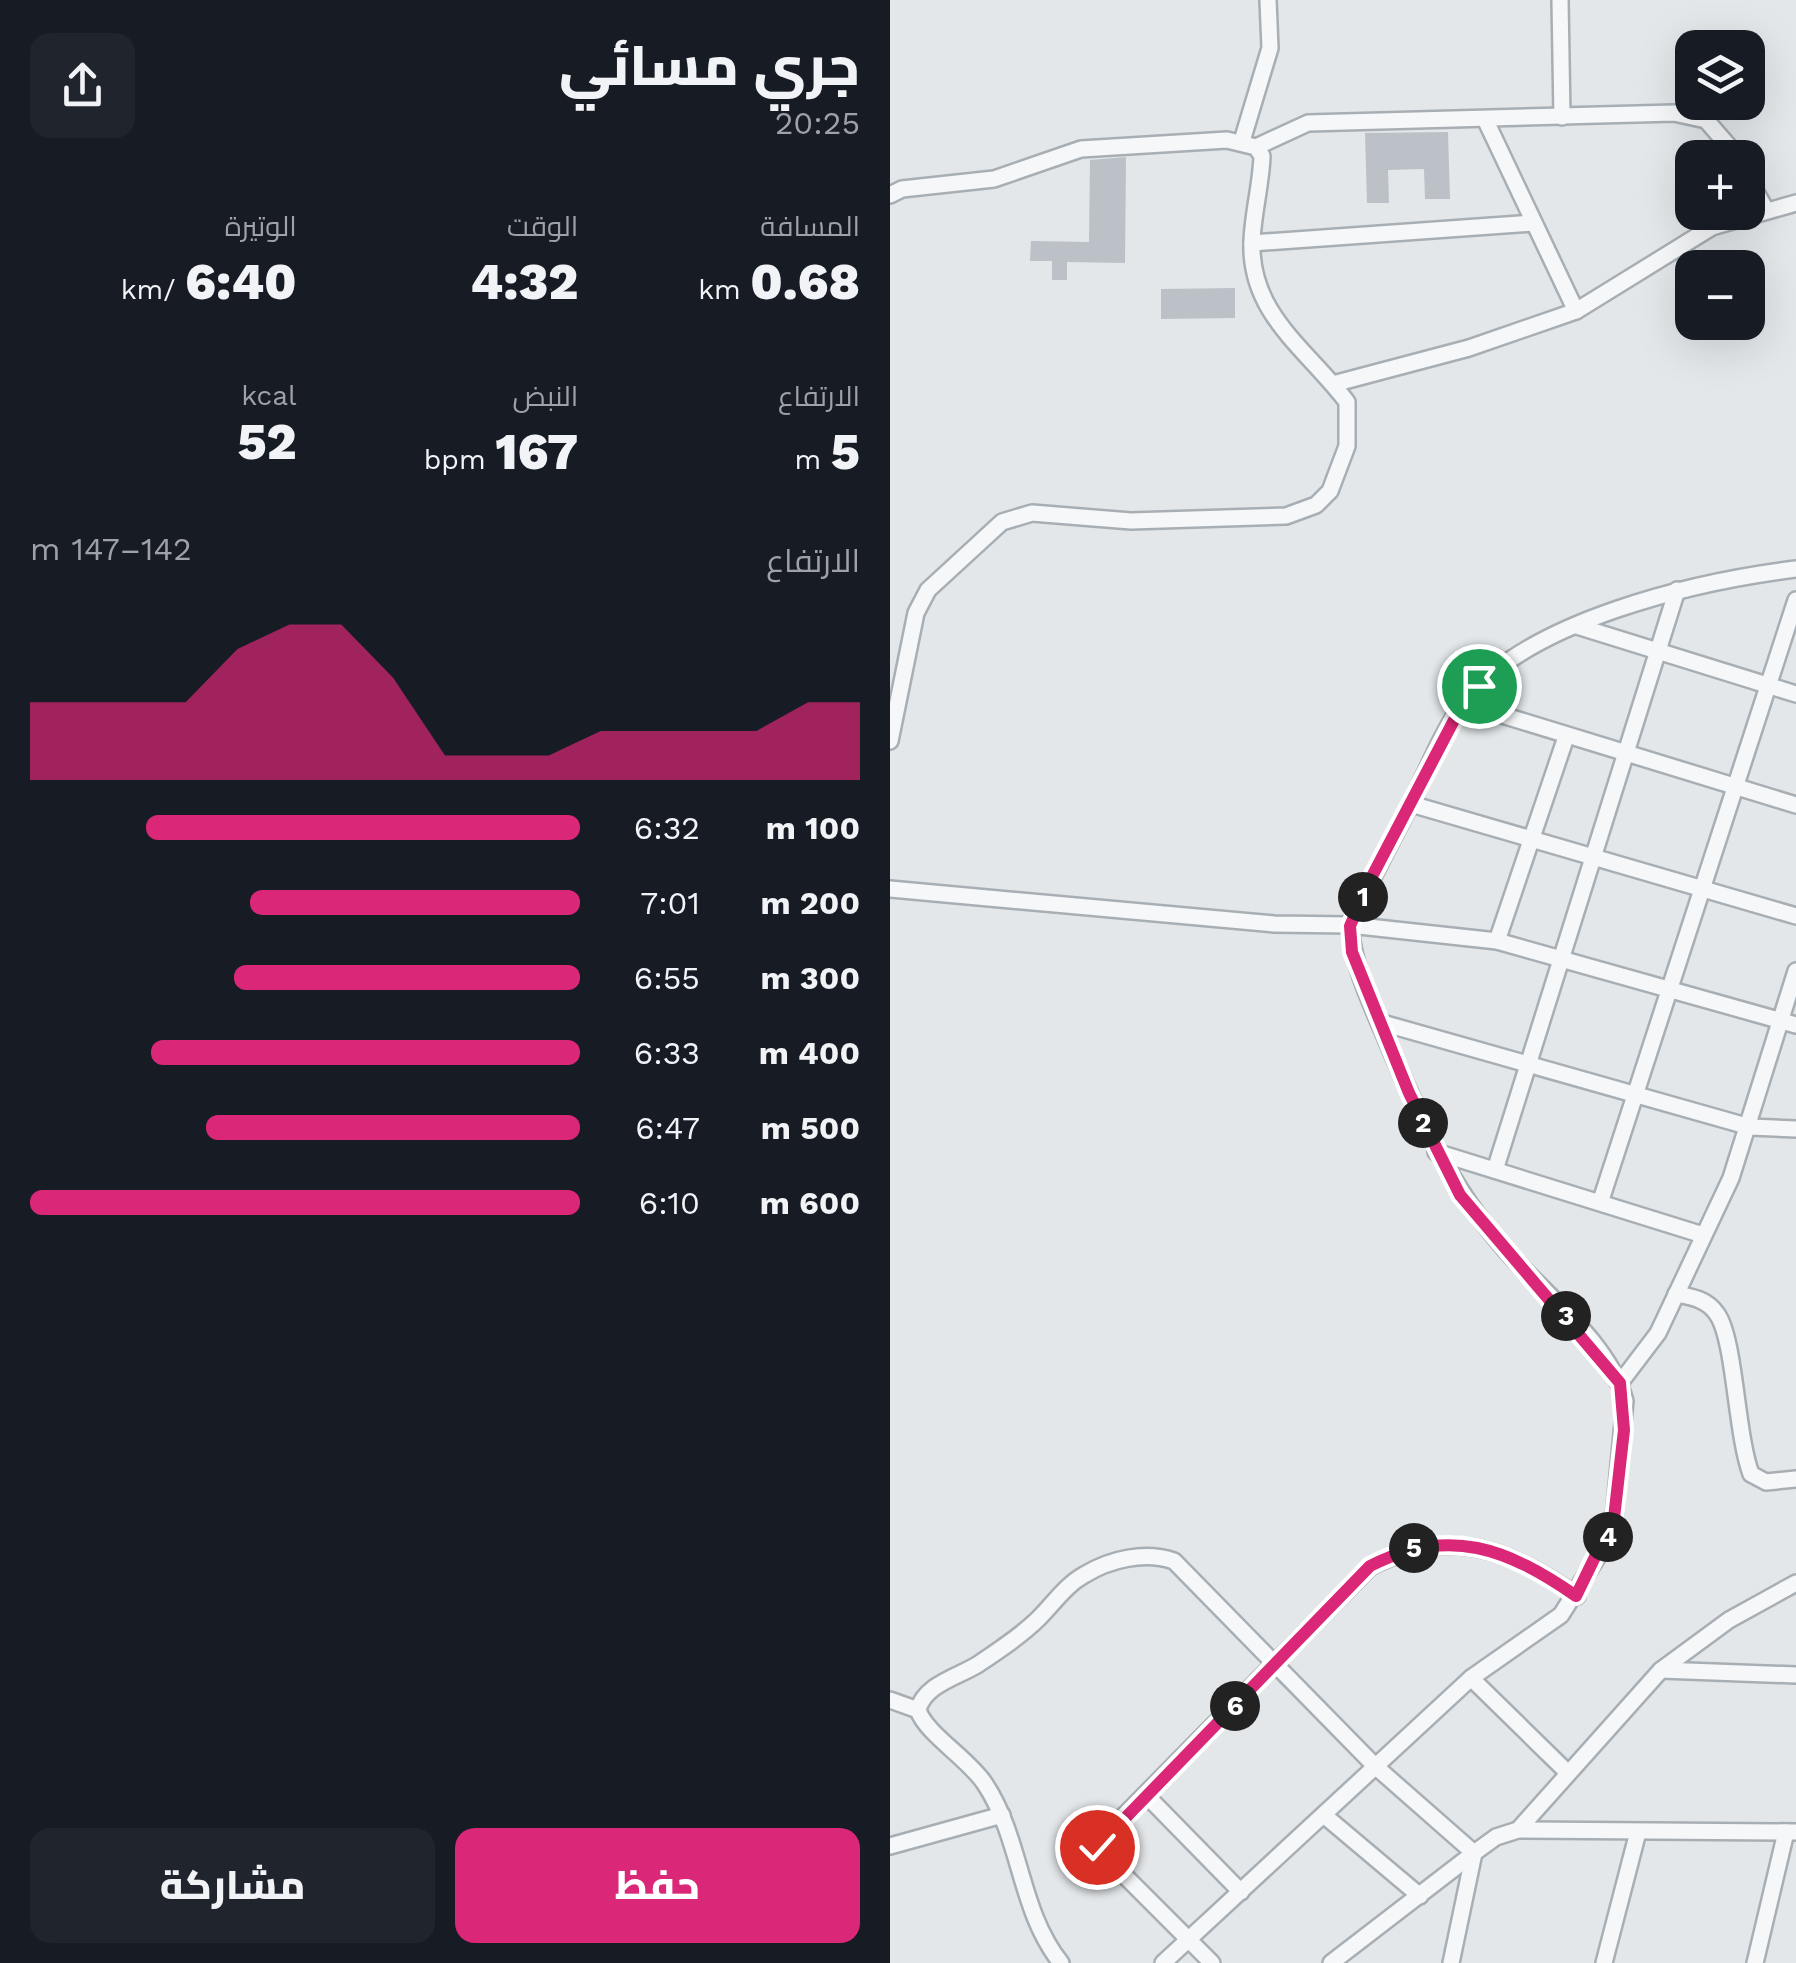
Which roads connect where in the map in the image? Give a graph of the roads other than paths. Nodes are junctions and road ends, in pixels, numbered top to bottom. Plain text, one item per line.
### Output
1 (1268, 0) edge
2 (1560, 0) edge
3 (1562, 117) junction
4 (1485, 119) junction
5 (1724, 140) edge
6 (1249, 144) junction
7 (890, 195) edge
8 (1796, 203) edge
9 (1766, 210) joint
10 (1533, 222) junction
11 (1252, 243) junction
12 (1576, 310) junction
13 (1333, 384) junction
14 (1796, 569) edge
15 (1677, 590) junction
16 (1796, 600) edge
17 (1577, 626) junction
18 (1655, 653) junction
19 (1771, 687) junction
20 (1796, 694) edge
21 (1463, 703) junction
22 (1566, 738) junction
23 (890, 741) edge
24 (1623, 754) junction
25 (1736, 788) junction
26 (1411, 804) junction
27 (1796, 804) edge
28 (1531, 841) junction
29 (1591, 858) junction
30 (1704, 888) junction
31 (890, 889) edge
32 (1796, 916) edge
33 (1350, 926) junction
34 (1497, 941) junction
35 (1561, 956) junction
36 (1796, 971) edge
37 (1670, 988) junction
38 (1379, 1022) junction
39 (1788, 1023) edge
40 (1529, 1062) junction
41 (1637, 1092) junction
42 (1750, 1127) junction
43 (1796, 1129) edge
44 (1436, 1152) junction
45 (1494, 1170) junction
46 (1601, 1200) junction
47 (1704, 1234) junction
48 (1676, 1294) junction
49 (1620, 1383) junction
50 (1796, 1479) edge
51 (1796, 1584) edge
52 (1576, 1596) junction
53 (1278, 1664) junction
54 (1661, 1670) junction
55 (1796, 1675) edge
56 (1471, 1678) junction
57 (890, 1700) edge
58 (918, 1710) junction
59 (1375, 1766) junction
60 (1566, 1771) junction
61 (1147, 1796) junction
62 (1002, 1815) junction
63 (1325, 1816) junction
64 (1518, 1830) junction
65 (1638, 1832) junction
66 (1791, 1832) edge
67 (890, 1846) edge
68 (1474, 1853) junction
69 (1240, 1892) junction
70 (1420, 1896) junction
71 (1188, 1941) junction
72 (1062, 1963) edge
73 (1164, 1963) edge
74 (1212, 1963) edge
75 (1331, 1963) edge
76 (1451, 1963) edge
77 (1604, 1963) edge
78 (1755, 1963) edge

1 - 6 street
2 - 3 street
3 - 4 street
3 - 5 street
4 - 6 street
4 - 10 street
6 - 7 street
6 - 11 street
8 - 9 street
9 - 12 street
10 - 11 street
10 - 12 street
11 - 13 street
12 - 13 street
13 - 23 street
14 - 15 street
15 - 17 street
15 - 18 street
16 - 19 street
17 - 18 street
17 - 21 street
18 - 19 street
18 - 24 street
19 - 20 street
19 - 25 street
21 - 22 street
21 - 26 street
22 - 24 street
22 - 28 street
24 - 25 street
24 - 29 street
25 - 27 street
25 - 30 street
26 - 28 street
26 - 33 street
28 - 29 street
28 - 34 street
29 - 30 street
29 - 35 street
30 - 32 street
30 - 37 street
31 - 33 street
33 - 34 street
33 - 38 street
34 - 35 street
35 - 37 street
35 - 40 street
36 - 39 street
37 - 39 street
37 - 41 street
38 - 40 street
38 - 44 street
39 - 42 street
40 - 41 street
40 - 45 street
41 - 42 street
41 - 46 street
42 - 43 street
42 - 47 street
44 - 45 street
44 - 49 street
45 - 46 street
46 - 47 street
47 - 48 street
48 - 49 street
48 - 50 street
49 - 52 street
51 - 54 street
52 - 53 street
52 - 56 street
53 - 58 street
53 - 59 street
53 - 61 street
54 - 55 street
54 - 60 street
56 - 59 street
56 - 60 street
57 - 58 street
58 - 62 street
59 - 63 street
59 - 68 street
60 - 64 street
61 - 69 street
61 - 71 street
62 - 67 street
62 - 72 street
63 - 69 street
63 - 70 street
64 - 65 street
64 - 68 street
65 - 66 street
65 - 77 street
66 - 78 street
68 - 70 street
68 - 76 street
69 - 71 street
70 - 75 street
71 - 73 street
71 - 74 street

